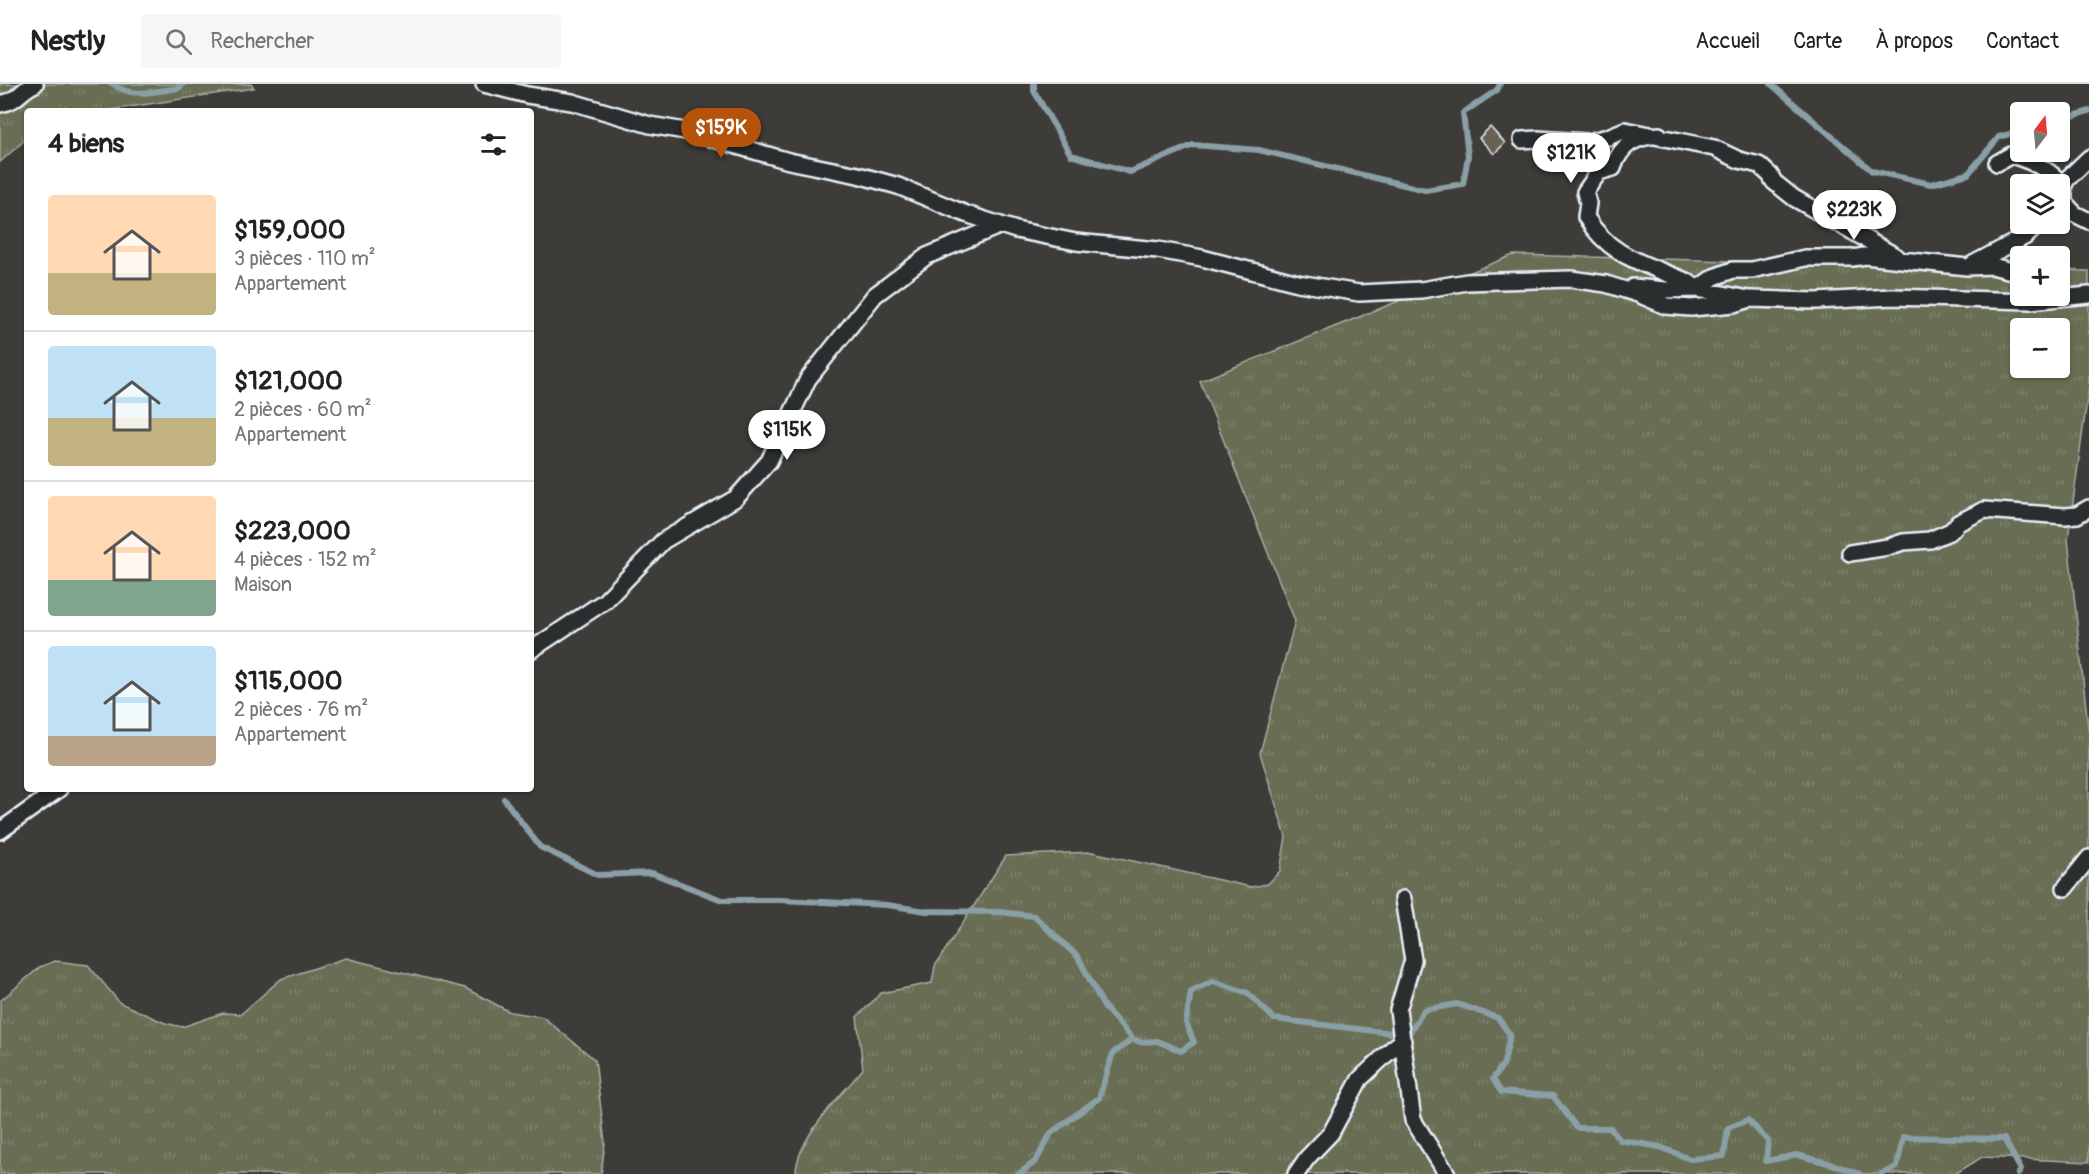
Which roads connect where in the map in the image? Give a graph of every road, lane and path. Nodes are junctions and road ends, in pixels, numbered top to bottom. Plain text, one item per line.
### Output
1 (35, 84) edge
2 (484, 84) edge
3 (0, 104) edge
4 (1659, 135) junction
5 (1522, 140) dead end
6 (2089, 158) edge
7 (1997, 163) dead end
8 (2051, 174) edge
9 (2070, 176) edge
10 (2070, 208) edge
11 (2089, 221) edge
12 (1001, 225) junction
13 (2028, 234) edge
14 (1902, 260) junction
15 (1967, 267) junction
16 (2010, 270) edge
17 (1606, 284) junction
18 (1697, 289) junction
19 (2070, 293) edge
20 (2089, 295) edge
21 (1750, 299) junction
22 (2010, 300) edge
23 (2089, 508) edge
24 (1850, 553) dead end
25 (534, 648) edge
26 (55, 792) edge
27 (0, 831) edge
28 (2089, 858) edge
29 (2065, 888) dead end
30 (1403, 899) dead end
31 (1403, 1041) junction
32 (1296, 1174) edge
33 (1447, 1174) edge

1 - 3 street
2 - 12 street
4 - 5 street
4 - 14 street
4 - 18 street
6 - 9 street
7 - 8 street
10 - 11 street
12 - 17 street
12 - 25 street
13 - 15 street
14 - 15 street
14 - 18 street
15 - 16 street
17 - 18 street
17 - 21 street
18 - 21 street
19 - 20 street
21 - 22 street
23 - 24 street
26 - 27 street
28 - 29 street
30 - 31 street
31 - 32 street
31 - 33 street

